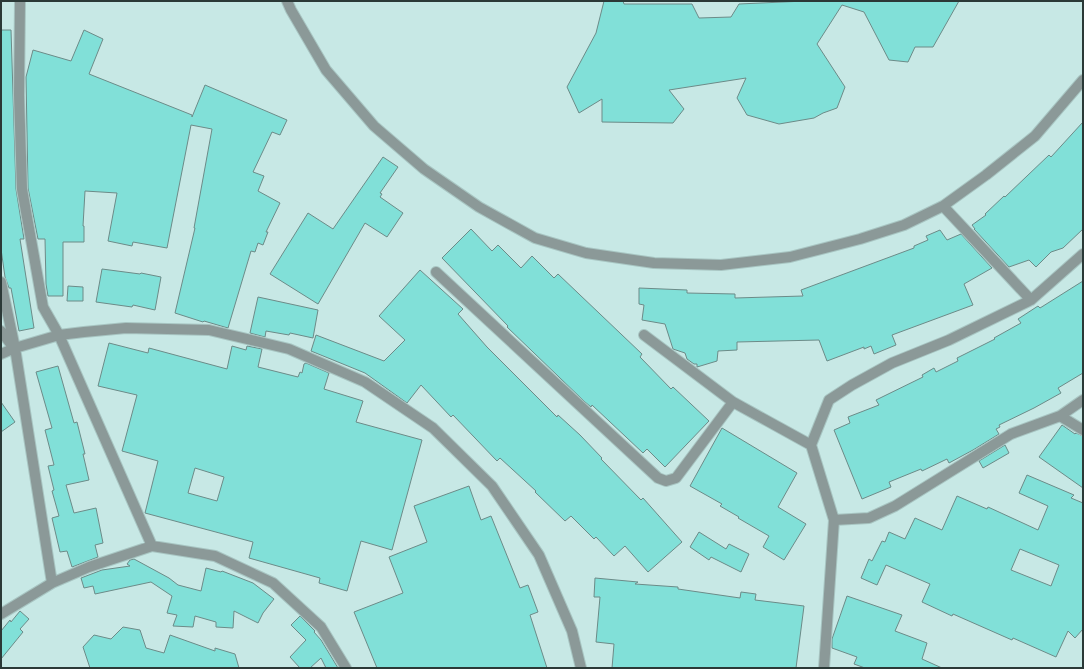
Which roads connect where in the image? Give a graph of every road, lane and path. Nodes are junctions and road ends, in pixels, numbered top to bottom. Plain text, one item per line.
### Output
1 (20, 1) edge
2 (287, 1) edge
3 (1083, 80) edge
4 (943, 206) junction
5 (1083, 254) edge
6 (436, 272) dead end
7 (1, 282) edge
8 (1030, 300) junction
9 (1, 331) edge
10 (59, 335) junction
11 (644, 335) dead end
12 (15, 348) junction
13 (1, 354) edge
14 (1083, 400) edge
15 (733, 402) junction
16 (1060, 416) junction
17 (1083, 430) edge
18 (811, 446) junction
19 (834, 520) junction
20 (152, 546) junction
21 (52, 582) junction
22 (1, 614) edge
23 (346, 668) edge
24 (581, 668) edge
25 (824, 668) edge

1 - 10 street
2 - 4 street
3 - 4 street
4 - 8 street
5 - 8 street
6 - 15 street
7 - 12 street
8 - 18 street
9 - 12 street
10 - 12 street
10 - 20 street
10 - 24 street
11 - 15 street
12 - 13 street
12 - 21 street
14 - 16 street
15 - 18 street
16 - 17 street
16 - 19 street
18 - 19 street
19 - 25 street
20 - 21 street
20 - 23 street
21 - 22 street

